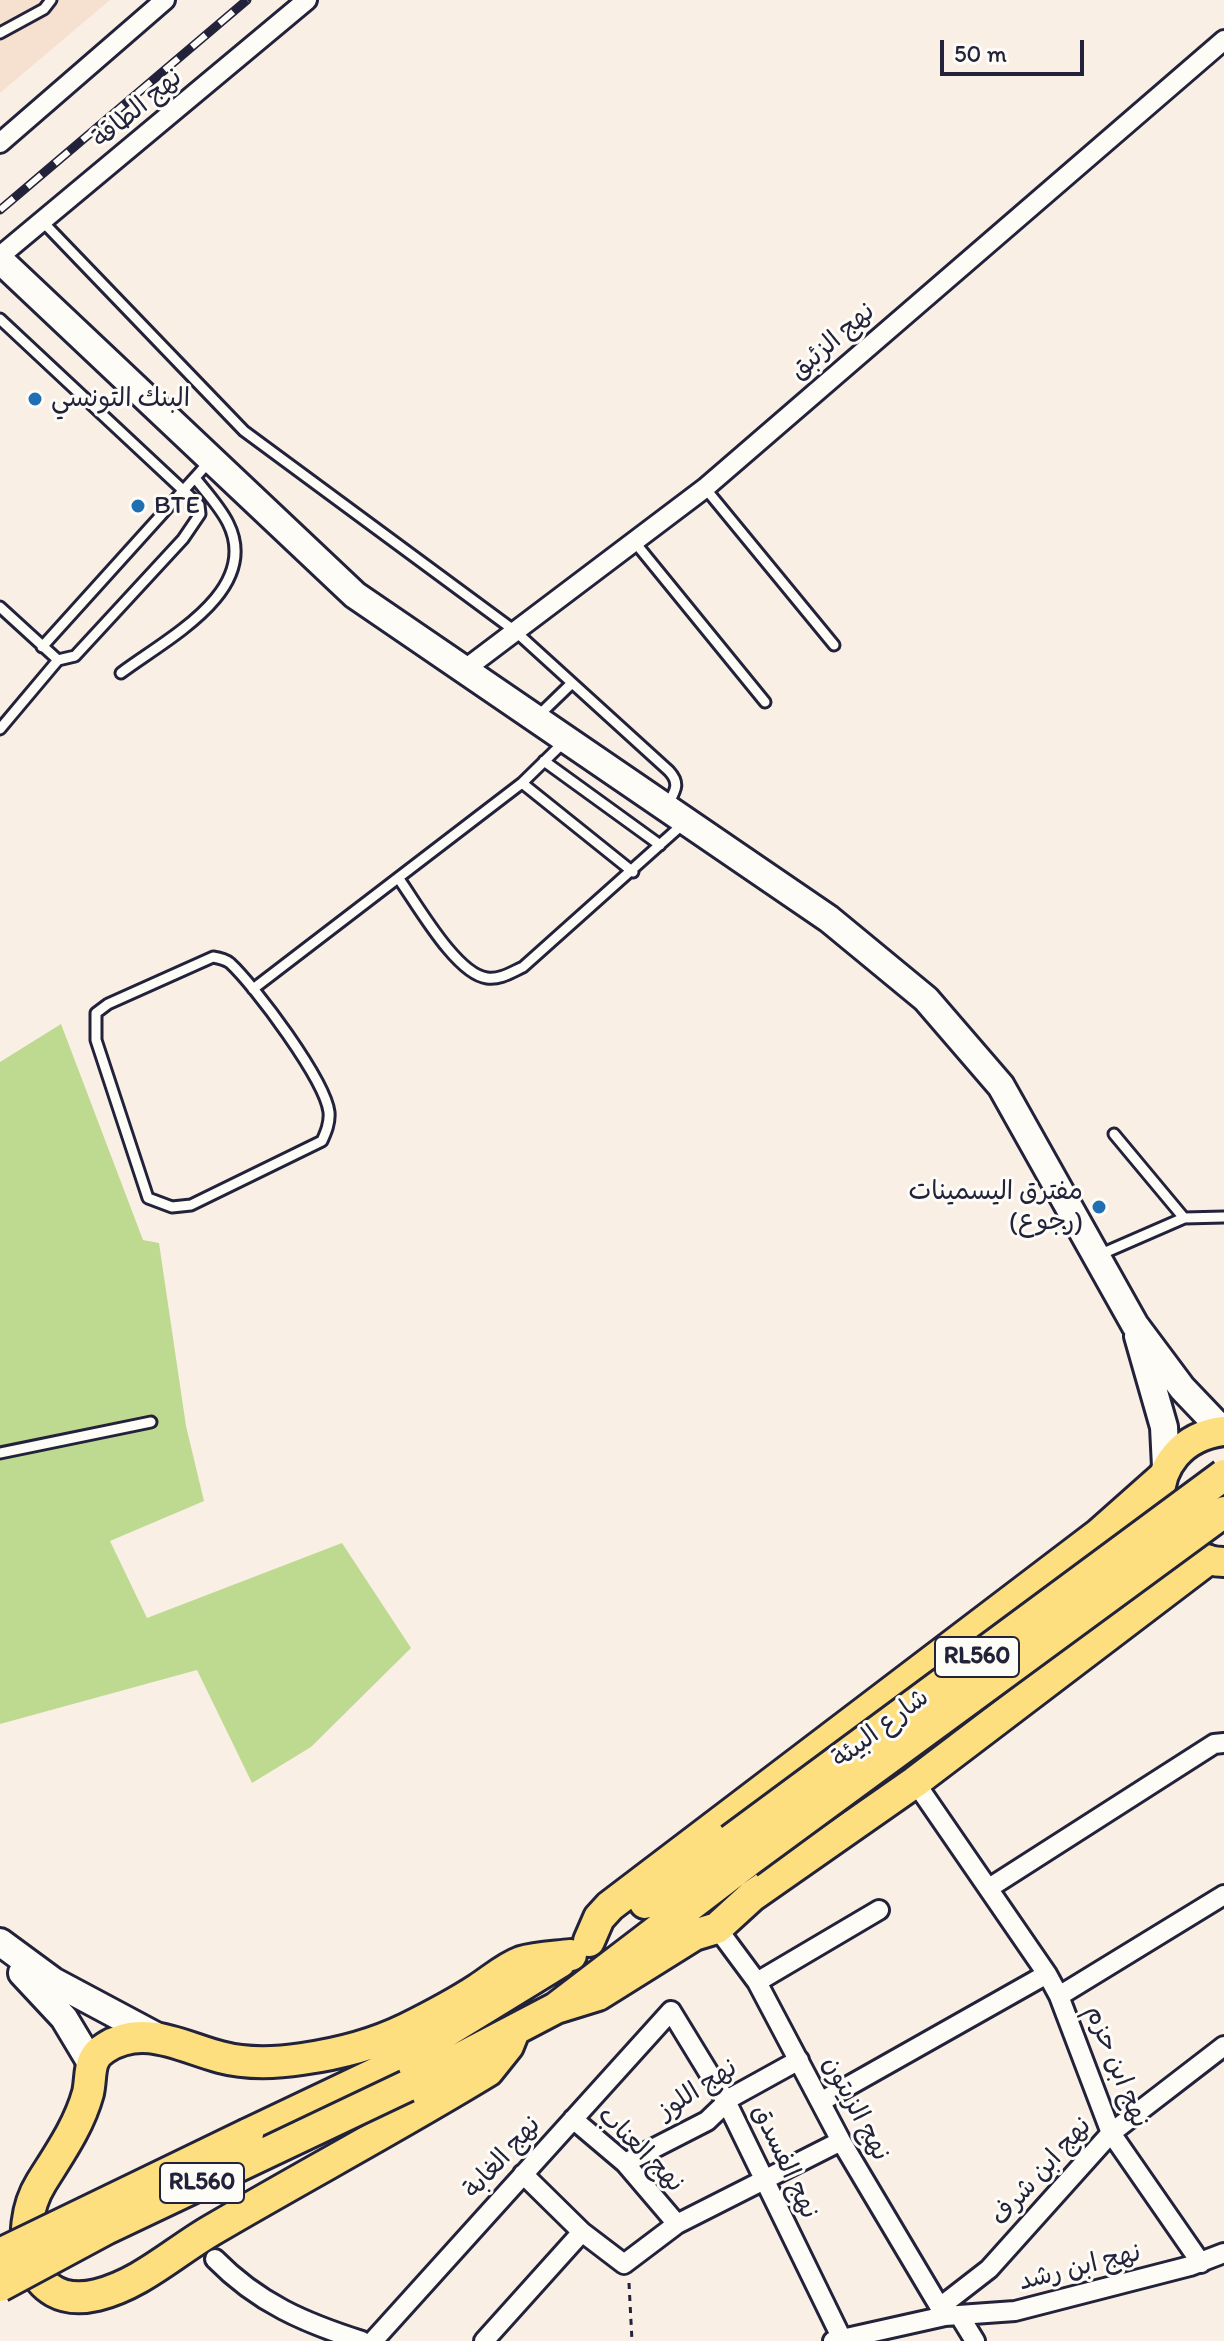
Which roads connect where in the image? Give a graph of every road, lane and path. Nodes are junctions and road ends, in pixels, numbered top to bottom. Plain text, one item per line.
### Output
1 (51, 0) edge
2 (165, 0) edge
3 (307, 0) edge
4 (0, 33) edge
5 (1224, 40) edge
6 (0, 143) edge
7 (43, 222) junction
8 (0, 258) edge
9 (0, 319) edge
10 (203, 469) junction
11 (705, 488) junction
12 (184, 491) junction
13 (632, 540) junction
14 (0, 607) edge
15 (515, 631) junction
16 (834, 645) dead end
17 (42, 647) junction
18 (58, 660) junction
19 (464, 670) junction
20 (121, 673) dead end
21 (572, 683) junction
22 (765, 702) dead end
23 (535, 720) junction
24 (0, 729) edge
25 (565, 741) junction
26 (544, 761) junction
27 (522, 783) junction
28 (677, 813) junction
29 (660, 845) junction
30 (633, 872) junction
31 (399, 879) junction
32 (253, 989) junction
33 (1114, 1134) dead end
34 (1224, 1217) edge
35 (1184, 1218) junction
36 (1096, 1256) junction
37 (1135, 1325) junction
38 (151, 1422) dead end
39 (1223, 1431) edge
40 (0, 1453) edge
41 (1164, 1473) junction
42 (1224, 1475) edge
43 (1224, 1512) edge
44 (1216, 1561) edge
45 (1224, 1743) edge
46 (915, 1782) junction
47 (739, 1851) junction
48 (989, 1888) junction
49 (1224, 1895) edge
50 (879, 1910) dead end
51 (717, 1928) junction
52 (5, 1947) edge
53 (580, 1948) junction
54 (1047, 1974) junction
55 (757, 1982) junction
56 (1059, 1996) junction
57 (556, 2008) junction
58 (671, 2011) joint
59 (514, 2031) junction
60 (156, 2036) junction
61 (1224, 2046) edge
62 (799, 2060) junction
63 (91, 2063) junction
64 (397, 2077) junction
65 (726, 2101) junction
66 (822, 2101) junction
67 (573, 2119) junction
68 (1111, 2133) junction
69 (841, 2141) junction
70 (625, 2163) junction
71 (523, 2174) junction
72 (767, 2180) junction
73 (677, 2224) junction
74 (582, 2232) junction
75 (1224, 2253) edge
76 (0, 2254) edge
77 (215, 2259) dead end
78 (1201, 2263) junction
79 (624, 2264) junction
80 (0, 2286) edge
81 (948, 2313) junction
82 (874, 2337) edge
83 (837, 2340) edge
84 (362, 2341) edge
85 (373, 2341) edge
86 (484, 2341) edge
87 (632, 2341) edge
88 (975, 2341) edge

1 - 4 lane
2 - 6 street
3 - 7 street, نهج الطاقة
5 - 11 street, نهج الزئبق
7 - 8 street, نهج الطاقة
7 - 15 lane
8 - 10 main road
9 - 12 lane
10 - 12 lane
10 - 19 main road
10 - 20 lane
11 - 13 street, نهج الزئبق
11 - 16 lane
12 - 17 lane
12 - 18 lane
13 - 15 street, نهج الزئبق
13 - 22 lane
14 - 17 lane
15 - 19 street, نهج الزئبق
15 - 21 lane
17 - 18 lane
18 - 24 lane
19 - 23 main road
21 - 23 lane
21 - 28 lane
23 - 25 main road
25 - 26 lane
25 - 28 main road
26 - 27 lane
26 - 29 lane
27 - 30 lane
27 - 31 lane
28 - 29 lane
28 - 36 main road
29 - 30 lane
30 - 31 lane
31 - 32 lane
32 - 32 lane
33 - 35 lane
34 - 35 lane
35 - 36 lane
36 - 37 main road
37 - 39 main road
37 - 41 main road
38 - 40 lane
39 - 41 main road
41 - 44 main road
41 - 53 highway
42 - 47 highway, شارع البيئة / RL560, bridge
43 - 47 highway, RL560, bridge
44 - 46 highway
45 - 48 street
46 - 48 street, نهج ابن حزم
46 - 51 highway
47 - 53 highway, RL560
47 - 57 highway, شارع البيئة / RL560
48 - 54 street, نهج ابن حزم
49 - 56 street
50 - 55 street
51 - 55 street, نهج الزيتون
51 - 57 highway
52 - 60 main road
52 - 63 main road
53 - 60 highway
53 - 64 highway, RL560
54 - 56 street, نهج ابن حزم
54 - 66 street
55 - 62 street, نهج الزيتون
56 - 68 street, نهج ابن حزم
57 - 59 highway, شارع البيئة / RL560
58 - 65 street, نهج الفسدق
58 - 67 street, نهج الغابة
59 - 63 highway
59 - 64 highway, شارع البيئة / RL560
60 - 63 highway
61 - 68 street, نهج ابن شرف
62 - 65 street, نهج اللوز
62 - 66 street, نهج الزيتون
64 - 76 highway, RL560, bridge
64 - 80 highway, RL560, bridge
65 - 70 street, نهج اللوز
65 - 72 street, نهج الفسدق
66 - 69 street, نهج الزيتون
67 - 70 street, نهج العناب
67 - 71 street, نهج الغابة
68 - 78 street, نهج ابن حزم
68 - 81 street, نهج ابن شرف
69 - 72 street, نهج العناب
69 - 81 street, نهج الزيتون
70 - 73 street, نهج العناب
71 - 74 street
71 - 85 street, نهج الغابة
72 - 73 street, نهج العناب
72 - 83 street, نهج الفسدق
73 - 79 street
74 - 79 street
74 - 86 street
75 - 78 street, نهج ابن رشد
77 - 84 street
78 - 81 street, نهج ابن رشد
79 - 87 path
81 - 82 street, نهج ابن رشد
81 - 88 street, نهج الزيتون
82 - 83 street, نهج ابن رشد

